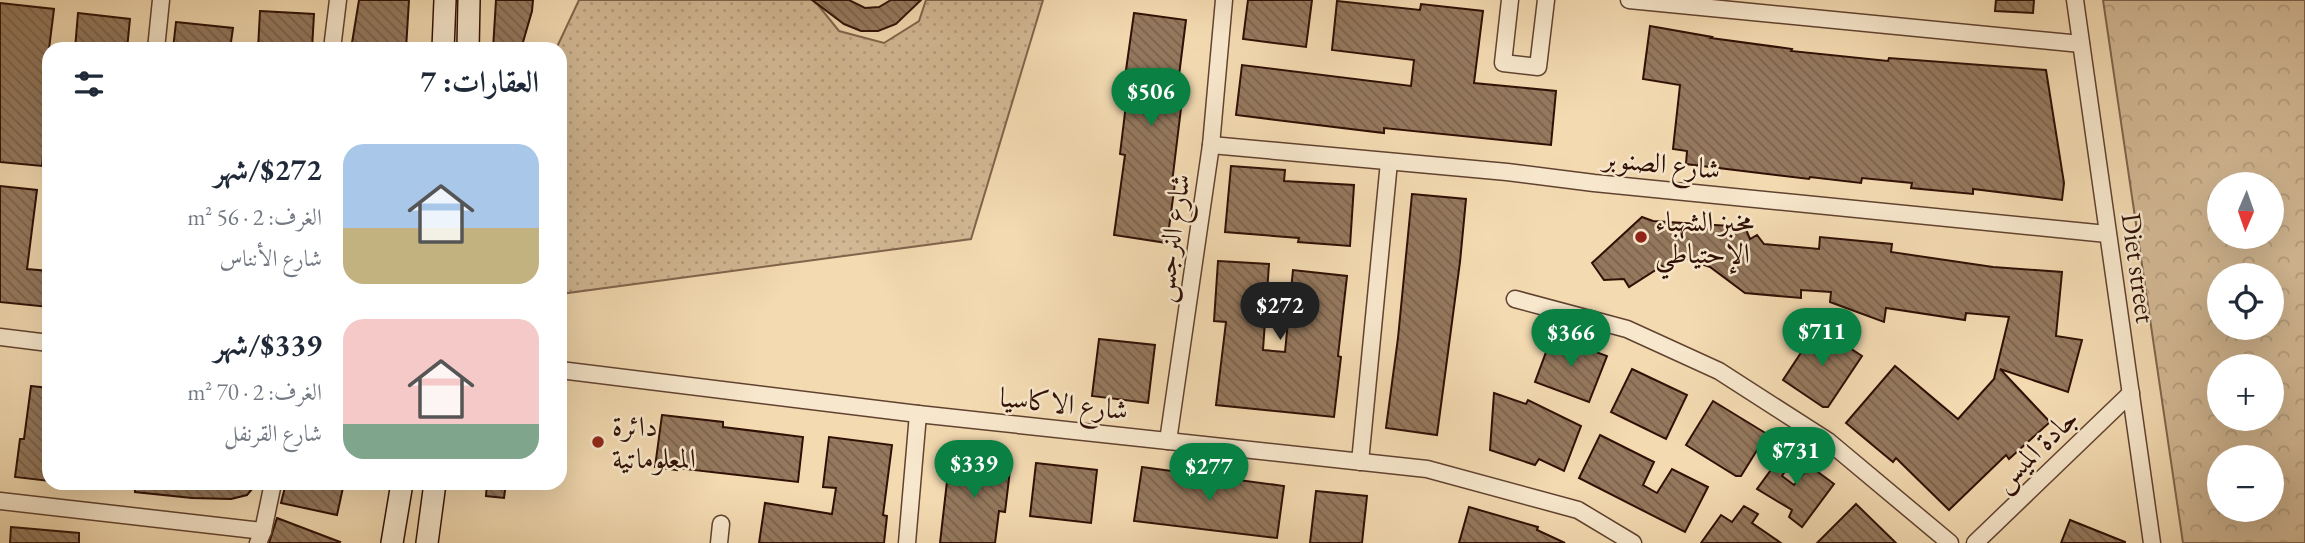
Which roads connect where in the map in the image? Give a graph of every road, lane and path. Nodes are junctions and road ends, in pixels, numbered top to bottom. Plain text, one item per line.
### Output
1 (161, 0) edge
2 (338, 0) edge
3 (445, 0) edge
4 (469, 0) edge
5 (1224, 0) edge
6 (1510, 0) edge
7 (1546, 0) edge
8 (1629, 0) edge
9 (2075, 0) edge
10 (157, 42) edge
11 (333, 42) edge
12 (443, 42) edge
13 (468, 42) edge
14 (2081, 44) junction
15 (1211, 145) junction
16 (1389, 162) junction
17 (2107, 234) junction
18 (1516, 299) dead end
19 (0, 337) edge
20 (42, 342) edge
21 (567, 371) edge
22 (2131, 393) junction
23 (918, 414) junction
24 (1168, 441) junction
25 (1360, 462) junction
26 (271, 490) edge
27 (401, 490) edge
28 (434, 490) edge
29 (0, 501) edge
30 (721, 524) dead end
31 (261, 537) edge
32 (392, 543) edge
33 (427, 543) edge
34 (719, 543) edge
35 (907, 543) edge
36 (1633, 543) edge
37 (1950, 543) edge
38 (1975, 543) edge
39 (2152, 543) edge

1 - 10 street
2 - 11 street
3 - 12 main road
4 - 13 main road
5 - 15 street, شارع النرجس
6 - 7 street
8 - 14 street
9 - 14 street, Diet street
14 - 17 street, Diet street
15 - 16 street, شارع الصنوبر
15 - 24 street, شارع النرجس
16 - 17 street, شارع الصنوبر
16 - 25 street
17 - 22 street, Diet street
18 - 37 street
19 - 20 street
21 - 23 street, شارع الاكاسيا
22 - 38 street, جادة الميس
22 - 39 street, Diet street
23 - 24 street, شارع الاكاسيا
23 - 35 street
24 - 25 street, شارع الاكاسيا
25 - 36 street, شارع الاكاسيا
26 - 31 street
27 - 32 main road
28 - 33 main road
29 - 31 street
30 - 34 street

